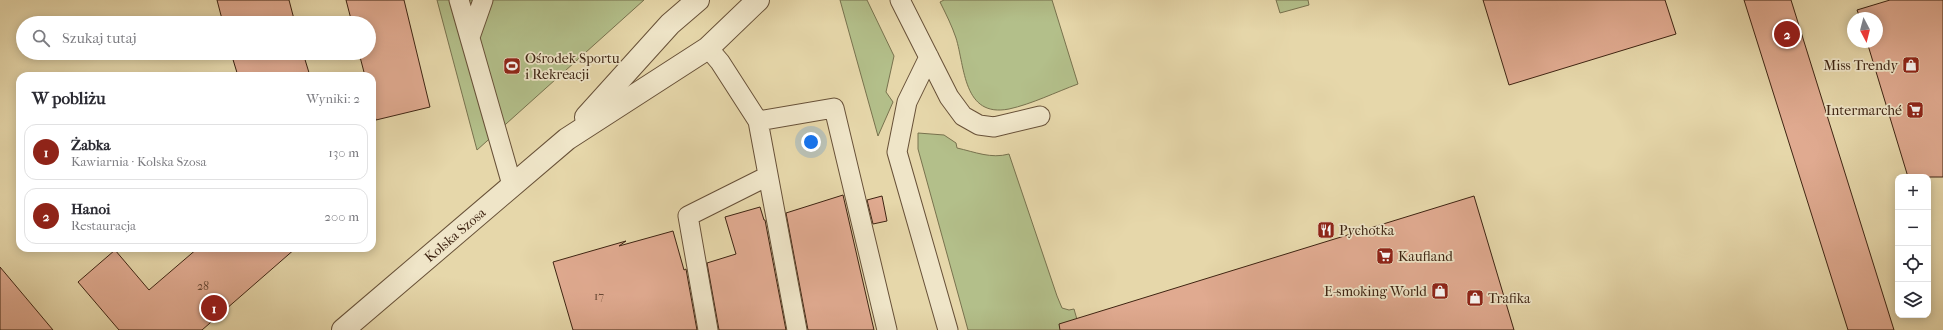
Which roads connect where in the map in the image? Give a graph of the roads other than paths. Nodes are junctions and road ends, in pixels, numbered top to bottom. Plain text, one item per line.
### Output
1 (459, 0) edge
2 (483, 0) edge
3 (698, 0) edge
4 (758, 0) edge
5 (900, 0) edge
6 (470, 37) junction
7 (708, 48) junction
8 (929, 57) junction
9 (1040, 116) dead end
10 (758, 121) junction
11 (567, 139) junction
12 (768, 176) junction
13 (512, 185) junction
14 (344, 330) edge
15 (708, 330) edge
16 (797, 330) edge
17 (887, 330) edge
18 (948, 330) edge

1 - 6 lane
2 - 6 lane
3 - 11 street, Kolska Szosa
4 - 7 street, Kolska Szosa
5 - 8 lane
6 - 13 lane
7 - 10 lane
7 - 11 street, Kolska Szosa
8 - 9 lane
8 - 18 lane
10 - 12 lane
10 - 17 lane
11 - 13 street, Kolska Szosa
12 - 15 lane
12 - 16 lane
13 - 14 street, Kolska Szosa

